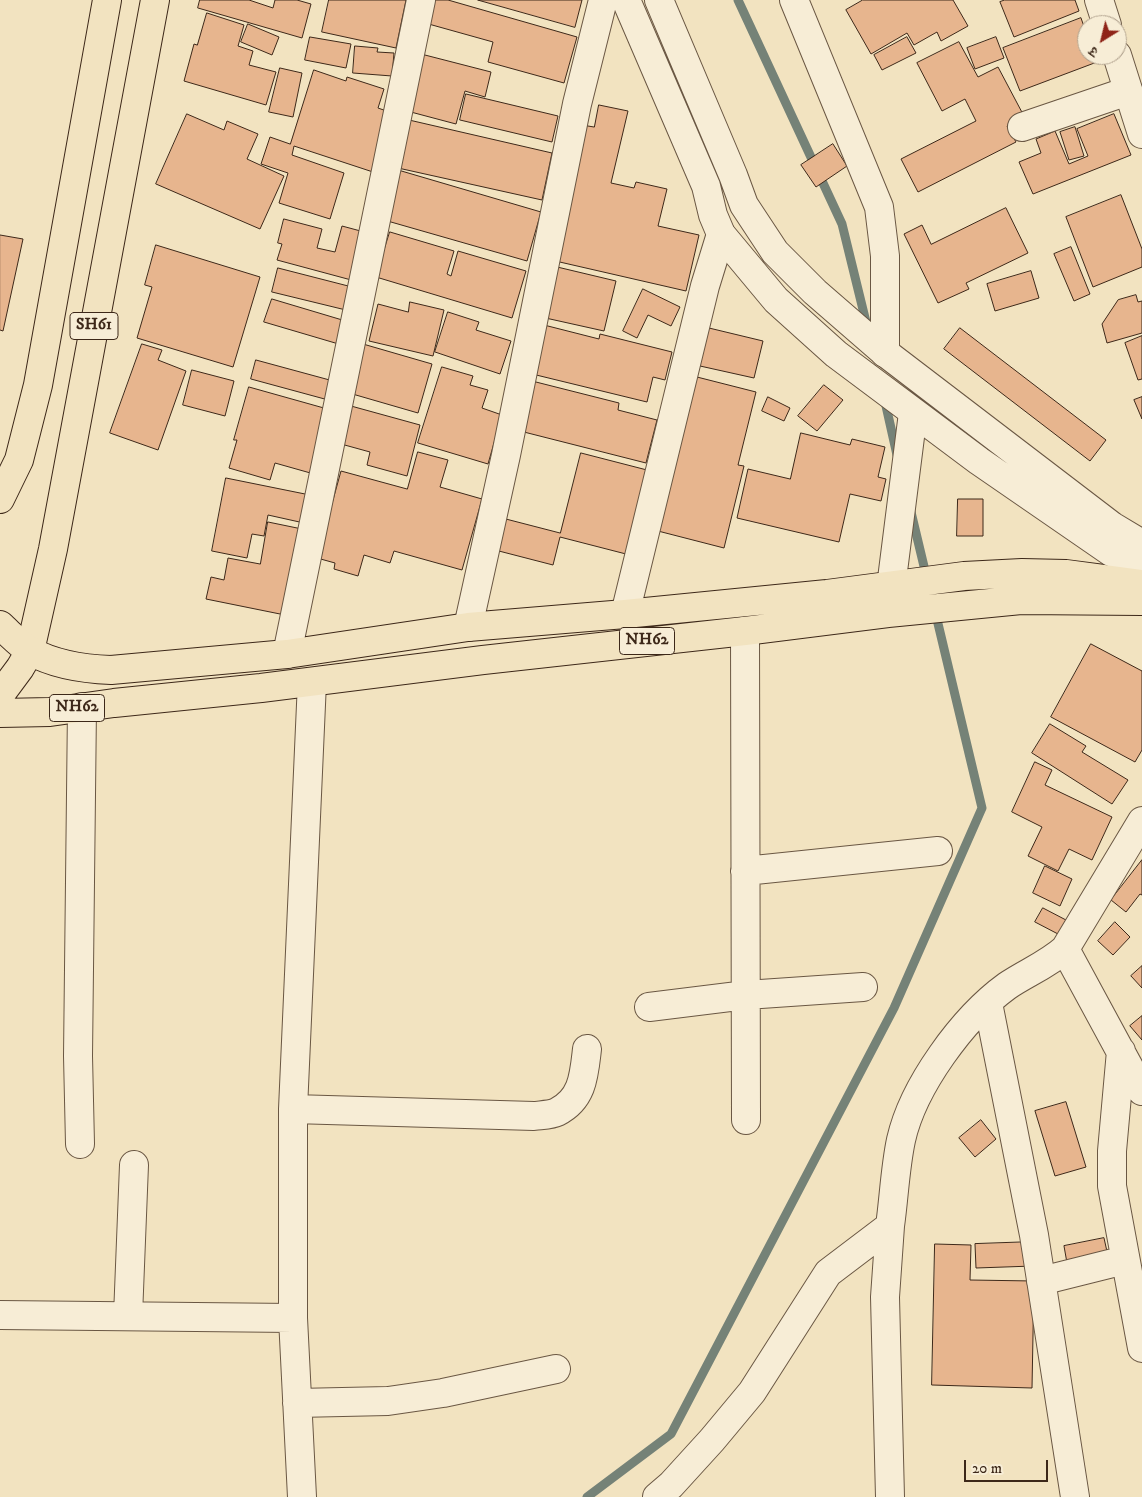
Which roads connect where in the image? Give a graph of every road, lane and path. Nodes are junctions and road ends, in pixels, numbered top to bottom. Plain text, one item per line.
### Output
1 (106, 0) edge
2 (156, 0) edge
3 (421, 0) edge
4 (604, 0) edge
5 (626, 0) edge
6 (659, 0) edge
7 (794, 0) edge
8 (1099, 0) edge
9 (1104, 15) edge
10 (1120, 65) edge
11 (1128, 91) junction
12 (1022, 127) dead end
13 (1142, 134) edge
14 (721, 234) junction
15 (884, 352) junction
16 (904, 406) junction
17 (0, 499) edge
18 (1142, 544) edge
19 (1142, 566) edge
20 (1142, 584) edge
21 (891, 587) junction
22 (1142, 601) edge
23 (625, 614) junction
24 (0, 625) edge
25 (468, 627) junction
26 (745, 631) junction
27 (30, 651) junction
28 (286, 654) junction
29 (312, 682) junction
30 (0, 695) edge
31 (82, 707) junction
32 (0, 714) edge
33 (1142, 822) edge
34 (938, 851) dead end
35 (745, 871) junction
36 (1059, 955) junction
37 (863, 987) dead end
38 (746, 995) junction
39 (998, 995) junction
40 (649, 1007) dead end
41 (587, 1050) dead end
42 (1121, 1051) junction
43 (1142, 1091) edge
44 (292, 1109) junction
45 (746, 1120) dead end
46 (80, 1144) dead end
47 (134, 1165) dead end
48 (890, 1226) junction
49 (1118, 1263) junction
50 (1047, 1280) junction
51 (0, 1315) edge
52 (128, 1316) junction
53 (293, 1318) junction
54 (1142, 1348) edge
55 (556, 1369) dead end
56 (297, 1403) junction
57 (669, 1493) edge
58 (302, 1497) edge
59 (890, 1497) edge
60 (1074, 1497) edge

1 - 17 main road, SH61
2 - 27 main road, SH61
3 - 28 street
4 - 25 street
5 - 14 street
6 - 15 street
7 - 15 street
8 - 9 street
10 - 11 street
11 - 12 street
11 - 13 street
14 - 16 street
14 - 23 street
15 - 18 street
16 - 19 street
16 - 21 street
20 - 21 main road, NH62
21 - 23 main road, NH62
22 - 26 main road, NH62
23 - 25 main road, NH62
24 - 27 main road, NH62
25 - 28 main road, NH62
26 - 29 main road, NH62
26 - 35 street
27 - 28 main road, NH62
27 - 30 main road
29 - 31 main road, NH62
29 - 44 street
31 - 32 main road, NH62
31 - 46 street
33 - 36 street
34 - 35 street
35 - 38 street
36 - 39 street
36 - 42 street
37 - 38 street
38 - 40 street
38 - 45 street
39 - 48 street
39 - 50 street
41 - 44 street
42 - 43 street
42 - 49 street
44 - 53 street
47 - 52 street
48 - 57 street
48 - 59 street
49 - 50 street
49 - 54 street
50 - 60 street
51 - 52 street
52 - 53 street
53 - 56 street
55 - 56 street
56 - 58 street

